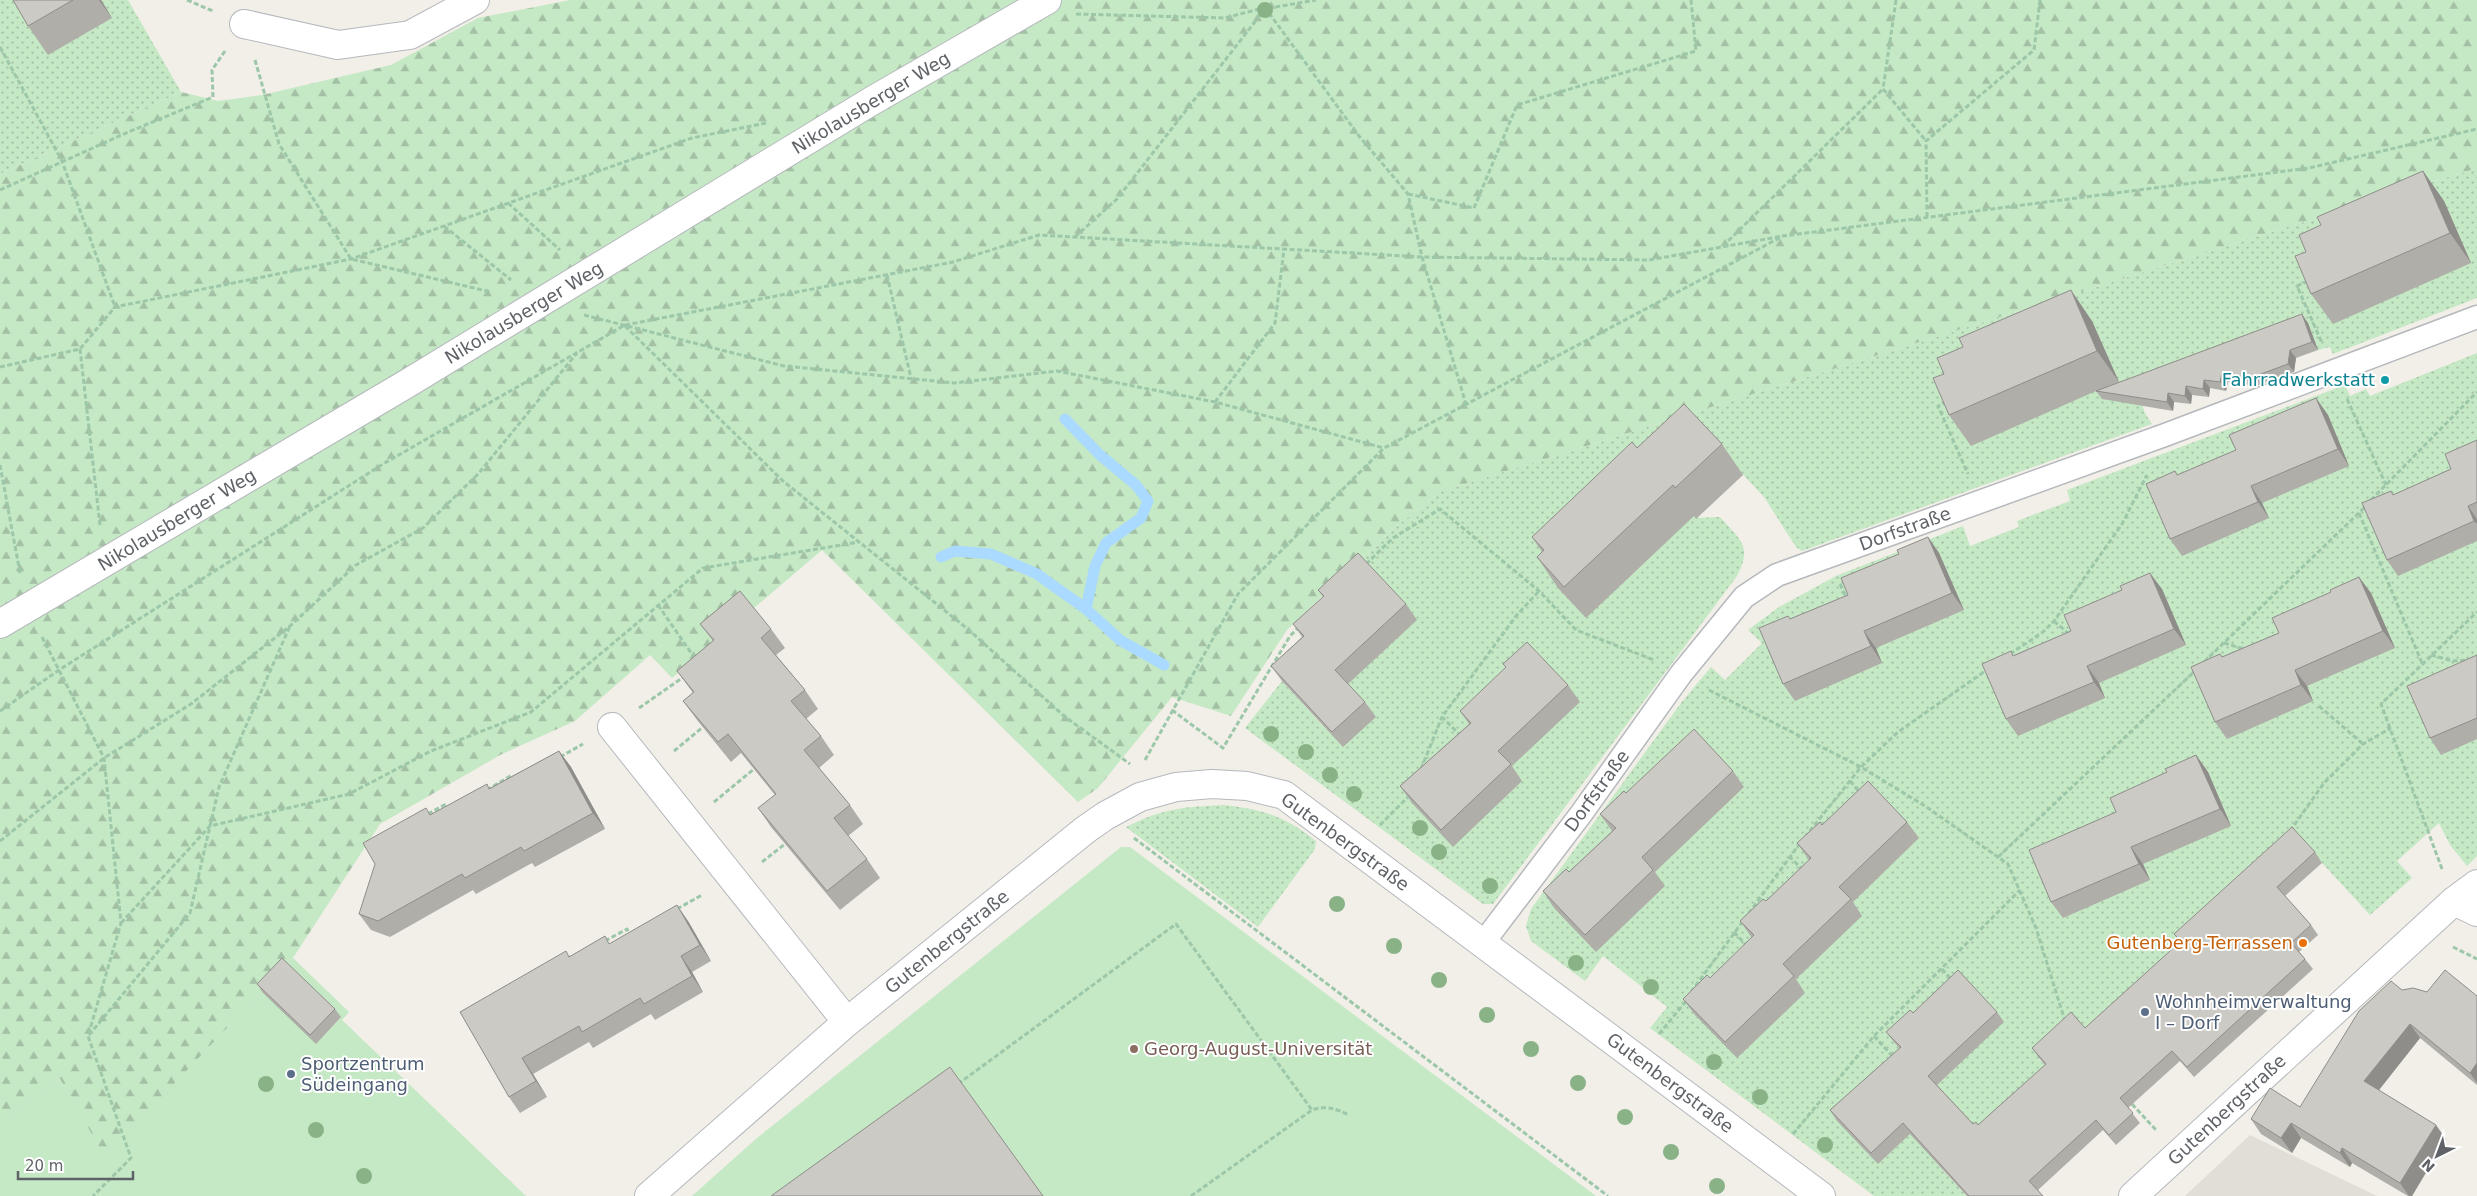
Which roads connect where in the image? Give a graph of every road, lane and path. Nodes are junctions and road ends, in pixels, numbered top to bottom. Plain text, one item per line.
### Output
1 (475, 0) edge
2 (1316, 0) edge
3 (1691, 0) edge
4 (1896, 0) edge
5 (2040, 0) edge
6 (1264, 2) edge
7 (1037, 6) edge
8 (1270, 8) junction
9 (1259, 9) junction
10 (1269, 13) junction
11 (1261, 14) junction
12 (244, 24) junction
13 (0, 47) edge
14 (1883, 89) junction
15 (767, 123) dead end
16 (2477, 129) edge
17 (1926, 140) junction
18 (62, 161) junction
19 (0, 190) edge
20 (1408, 194) junction
21 (508, 203) junction
22 (1927, 217) junction
23 (1783, 236) junction
24 (1075, 238) junction
25 (1722, 247) junction
26 (1284, 249) junction
27 (1422, 257) junction
28 (351, 258) junction
29 (587, 275) junction
30 (887, 275) junction
31 (2311, 280) edge
32 (540, 304) junction
33 (115, 307) junction
34 (2477, 316) edge
35 (625, 325) junction
36 (2325, 348) dead end
37 (80, 349) junction
38 (580, 351) junction
39 (0, 367) edge
40 (911, 378) junction
41 (2477, 392) edge
42 (1952, 400) edge
43 (1215, 402) junction
44 (1466, 404) junction
45 (2349, 404) dead end
46 (2165, 435) junction
47 (1384, 448) junction
48 (0, 465) edge
49 (1972, 482) dead end
50 (2386, 485) junction
51 (2375, 496) junction
52 (2380, 497) edge
53 (2359, 513) junction
54 (859, 542) junction
55 (104, 563) junction
56 (1365, 565) edge
57 (1538, 591) junction
58 (658, 605) junction
59 (27, 609) junction
60 (2477, 612) edge
61 (2054, 621) junction
62 (0, 624) edge
63 (290, 626) junction
64 (1305, 630) edge
65 (2073, 641) edge
66 (2223, 643) junction
67 (2247, 650) edge
68 (2431, 655) junction
69 (2004, 659) edge
70 (2477, 659) edge
71 (1274, 662) junction
72 (2422, 663) junction
73 (1996, 664) edge
74 (700, 665) edge
75 (1281, 669) edge
76 (59, 670) junction
77 (693, 671) edge
78 (1681, 674) junction
79 (2319, 706) dead end
80 (1172, 710) junction
81 (0, 711) edge
82 (1442, 717) junction
83 (612, 727) junction
84 (2391, 728) junction
85 (1466, 741) edge
86 (2363, 744) junction
87 (104, 758) junction
88 (556, 759) edge
89 (1861, 767) junction
90 (754, 769) edge
91 (524, 778) edge
92 (1417, 778) edge
93 (1850, 781) junction
94 (1140, 784) junction
95 (1416, 787) edge
96 (481, 793) edge
97 (1866, 799) edge
98 (457, 806) edge
99 (450, 810) junction
100 (453, 816) edge
101 (1105, 816) junction
102 (422, 818) edge
103 (688, 823) junction
104 (210, 826) junction
105 (2286, 836) edge
106 (1346, 841) junction
107 (0, 842) edge
108 (1789, 856) junction
109 (1998, 857) junction
110 (1810, 876) edge
111 (2477, 884) edge
112 (2020, 890) junction
113 (2465, 906) edge
114 (121, 923) junction
115 (1734, 932) junction
116 (2181, 937) edge
117 (634, 943) edge
118 (1483, 943) junction
119 (601, 944) edge
120 (1753, 952) edge
121 (2182, 952) edge
122 (1942, 969) junction
123 (1958, 987) edge
124 (848, 1022) junction
125 (2067, 1025) edge
126 (88, 1036) junction
127 (1874, 1036) junction
128 (1638, 1060) junction
129 (1901, 1065) edge
130 (954, 1086) edge
131 (1312, 1110) junction
132 (1349, 1115) dead end
133 (1772, 1160) junction
134 (94, 1196) edge
135 (649, 1196) edge
136 (1191, 1196) edge
137 (1608, 1196) edge
138 (1821, 1196) edge
139 (2133, 1196) edge

1 - 12 street
2 - 8 path
3 - 20 path
4 - 14 path
5 - 17 path
6 - 8 path
6 - 9 path
7 - 9 path
7 - 29 street, Nikolausberger Weg
8 - 10 path
9 - 11 path
10 - 11 path
10 - 20 path
11 - 24 path
12 - 18 path
12 - 28 path
13 - 18 path
14 - 17 path
14 - 25 path
15 - 21 path
16 - 22 path
17 - 22 path
18 - 19 path
18 - 33 path
20 - 27 path
21 - 28 path
21 - 29 path
22 - 23 path
23 - 25 path
23 - 44 path
24 - 26 path
24 - 30 path
25 - 27 path
26 - 27 path
26 - 43 path
27 - 44 path
28 - 32 path
28 - 33 path
29 - 32 street, Nikolausberger Weg
30 - 35 path
30 - 40 path
31 - 36 path
32 - 55 street, Nikolausberger Weg
33 - 37 path
34 - 46 lane, Dorfstraße
35 - 38 path
35 - 40 path
35 - 54 path
37 - 39 path
37 - 55 path
38 - 63 path
38 - 76 path
40 - 43 path
41 - 50 path
42 - 49 path
43 - 47 path
44 - 47 path
45 - 50 path
46 - 61 path
46 - 78 lane, Dorfstraße
47 - 80 path
48 - 59 path
50 - 51 path
51 - 52 path
51 - 53 path
53 - 66 path
53 - 72 path
54 - 58 path
54 - 94 path
55 - 59 street, Nikolausberger Weg
56 - 57 path
57 - 78 path
57 - 82 path
58 - 74 path
58 - 104 path
59 - 62 street, Nikolausberger Weg
59 - 76 path
60 - 68 path
61 - 65 path
61 - 69 path
63 - 87 path
63 - 104 path
64 - 71 path
66 - 67 path
66 - 109 path
68 - 70 path
68 - 72 path
71 - 75 path
71 - 80 path
72 - 84 path
73 - 89 path
76 - 81 path
76 - 87 path
77 - 83 path
78 - 89 path
78 - 118 lane, Dorfstraße
79 - 86 path
80 - 94 path
82 - 85 path
82 - 92 path
83 - 88 path
83 - 103 street
84 - 86 path
84 - 113 path
86 - 105 path
87 - 107 path
87 - 114 path
89 - 93 path
89 - 109 path
90 - 103 path
91 - 96 path
93 - 97 path
93 - 108 path
94 - 101 street, Gutenbergstraße
94 - 106 street, Gutenbergstraße
95 - 106 path
98 - 99 path
99 - 100 path
99 - 102 path
101 - 124 street, Gutenbergstraße
101 - 137 path
103 - 124 street
104 - 114 path
104 - 126 path
106 - 118 street, Gutenbergstraße
108 - 110 path
108 - 115 path
109 - 112 path
111 - 113 street, Gutenbergstraße
112 - 122 path
112 - 125 path
113 - 139 street, Gutenbergstraße
114 - 126 path
115 - 120 path
115 - 128 path
116 - 121 path
117 - 119 path
118 - 128 street, Gutenbergstraße
122 - 123 path
122 - 127 path
124 - 135 street, Gutenbergstraße
126 - 134 path
127 - 129 path
127 - 133 path
128 - 133 street, Gutenbergstraße
130 - 131 path
131 - 132 path
131 - 136 path
133 - 138 street, Gutenbergstraße

